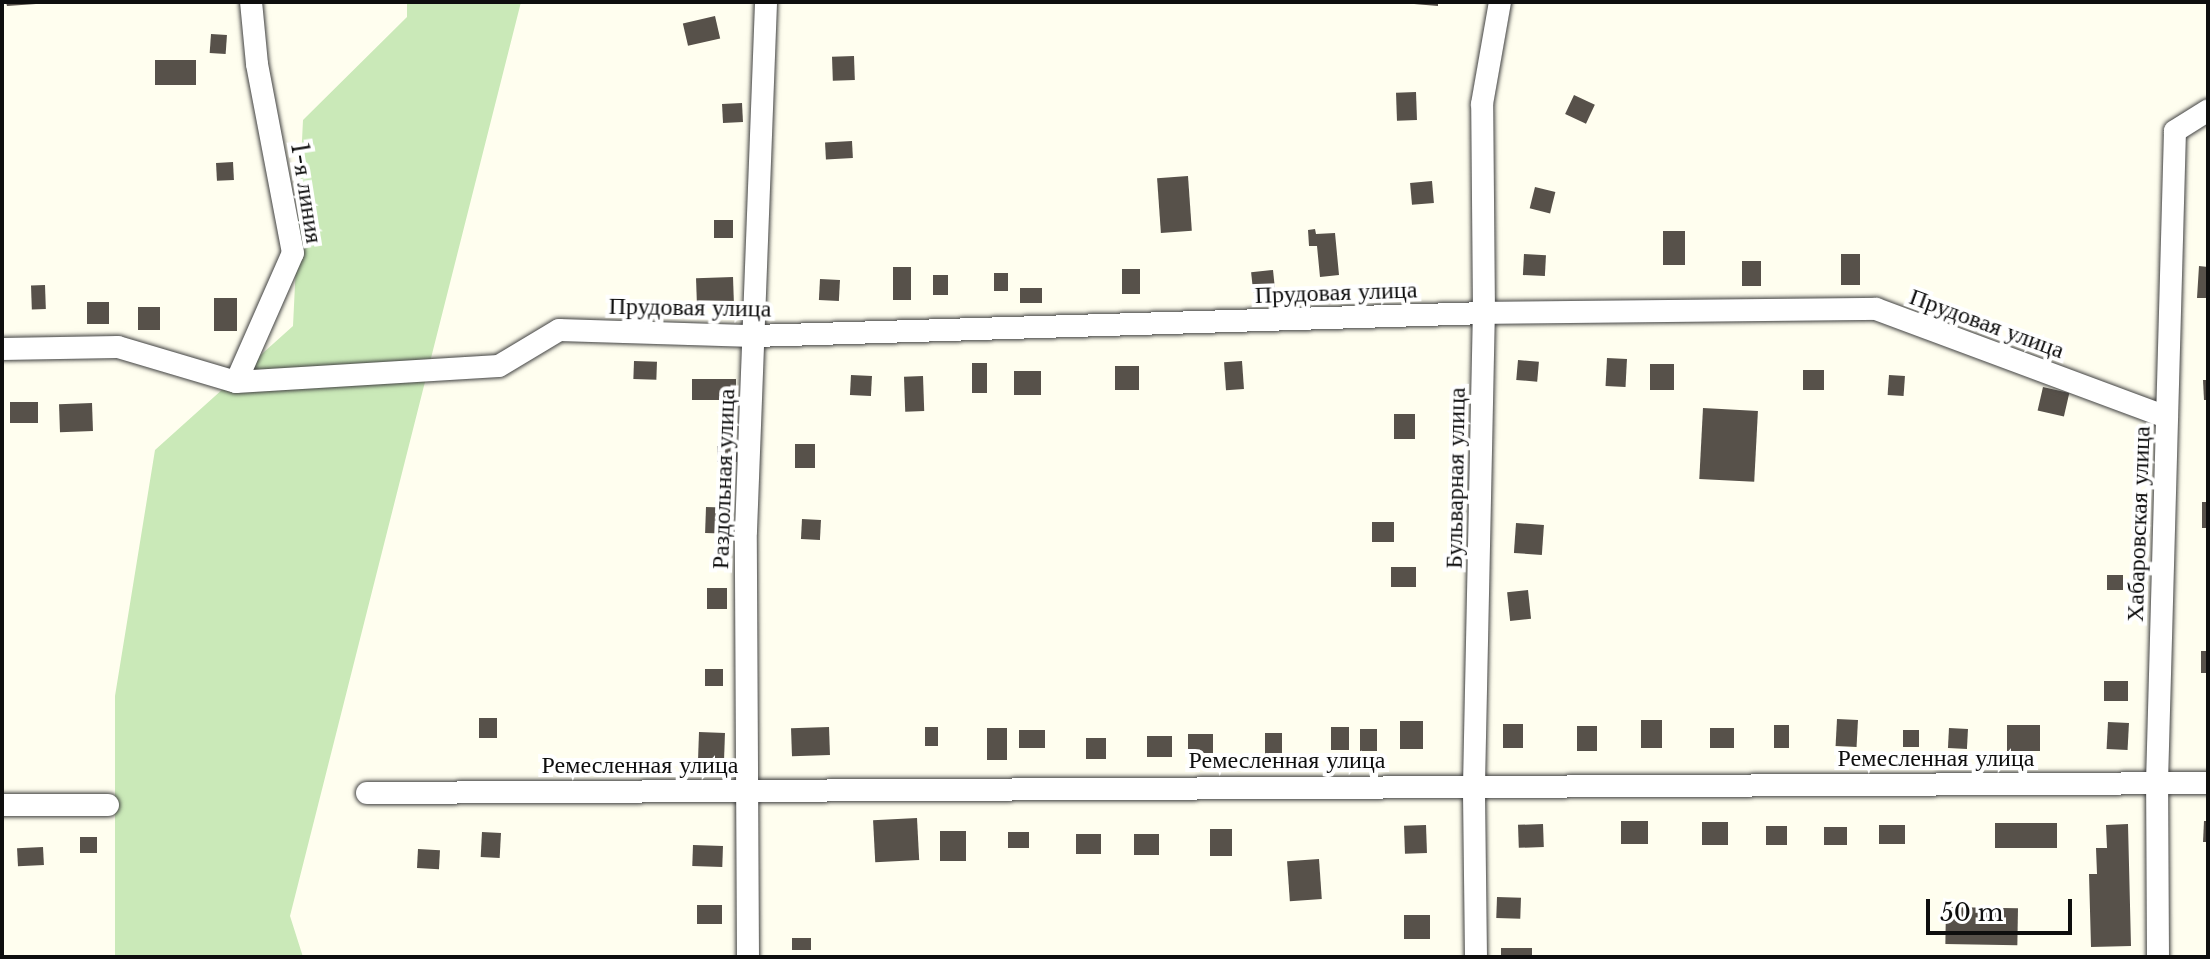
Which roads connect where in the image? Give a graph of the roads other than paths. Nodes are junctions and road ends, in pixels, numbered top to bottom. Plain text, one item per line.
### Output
1 (251, 2) edge
2 (766, 2) edge
3 (1500, 2) edge
4 (2208, 110) edge
5 (1484, 313) junction
6 (754, 336) junction
7 (2, 349) edge
8 (236, 382) junction
9 (2167, 417) junction
10 (2157, 783) junction
11 (2208, 783) edge
12 (1474, 785) junction
13 (747, 791) junction
14 (367, 793) dead end
15 (2, 805) edge
16 (108, 805) dead end
17 (748, 957) edge
18 (1476, 957) edge
19 (2158, 957) edge

1 - 8 street, 1-я линия
2 - 6 street, Раздольная улица
3 - 5 street, Бульварная улица
4 - 9 street, Хабаровская улица
5 - 6 street, Прудовая улица
5 - 9 street, Прудовая улица
5 - 12 street, Бульварная улица
6 - 8 street, Прудовая улица
6 - 13 street, Раздольная улица
7 - 8 street
9 - 10 street, Хабаровская улица
10 - 11 street, Ремесленная улица
10 - 12 street, Ремесленная улица
10 - 19 street, Хабаровская улица
12 - 13 street, Ремесленная улица
12 - 18 street, Бульварная улица
13 - 14 street, Ремесленная улица
13 - 17 street, Раздольная улица
15 - 16 street

